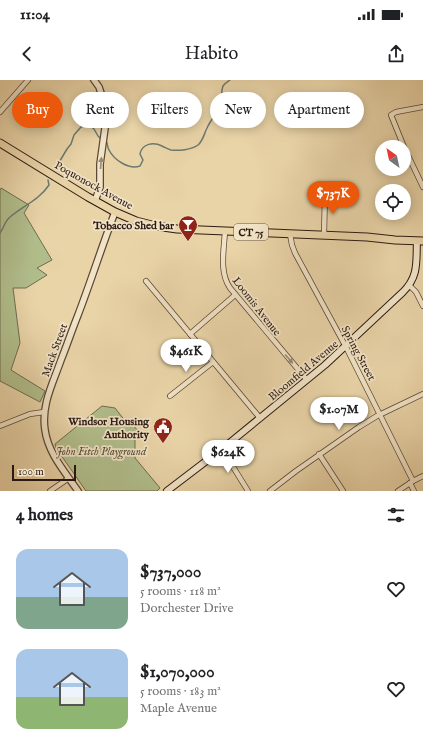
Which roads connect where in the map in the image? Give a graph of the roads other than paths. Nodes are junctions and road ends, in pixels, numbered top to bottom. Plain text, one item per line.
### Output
1 (28, 80) edge
2 (94, 80) edge
3 (423, 107) edge
4 (0, 112) edge
5 (401, 140) edge
6 (0, 143) edge
7 (411, 162) edge
8 (423, 187) edge
9 (325, 194) dead end
10 (95, 201) junction
11 (115, 212) junction
12 (225, 231) junction
13 (290, 234) junction
14 (324, 235) junction
15 (420, 241) edge
16 (146, 281) dead end
17 (409, 285) junction
18 (236, 295) junction
19 (423, 306) edge
20 (190, 334) junction
21 (346, 347) junction
22 (213, 362) junction
23 (307, 380) junction
24 (423, 394) edge
25 (170, 396) dead end
26 (44, 412) junction
27 (380, 415) junction
28 (260, 418) junction
29 (0, 426) edge
30 (222, 449) junction
31 (320, 454) junction
32 (423, 476) edge
33 (69, 478) junction
34 (412, 482) junction
35 (50, 491) edge
36 (78, 491) edge
37 (167, 491) edge
38 (248, 491) edge
39 (270, 491) edge
40 (343, 491) edge
41 (398, 491) edge
42 (414, 491) edge

1 - 4 street
10 -> 2 street
3 - 5 street
6 - 10 main road, Poquonock Avenue / CT 75
7 - 8 street
9 - 14 street
10 - 11 main road, Poquonock Avenue / CT 75
11 - 12 main road, Poquonock Avenue / CT 75
11 - 26 street, Mack Street
12 - 13 main road, Poquonock Avenue / CT 75
12 - 18 street, Loomis Avenue
13 - 14 main road, Poquonock Avenue / CT 75
13 - 21 street, Spring Street
14 - 15 main road, Poquonock Avenue / CT 75
15 - 17 main road, Bloomfield Avenue
16 - 20 street
17 - 19 street
17 - 21 main road, Bloomfield Avenue
18 - 20 street
18 -> 23 street, Loomis Avenue
20 - 22 street
21 - 23 main road, Bloomfield Avenue
21 - 27 street, Spring Street
22 - 25 street
22 - 28 street
23 - 28 main road, Bloomfield Avenue
24 - 27 street
26 - 29 street
26 - 33 street, Mack Street
27 - 31 street
27 - 34 street, Spring Street
28 - 30 main road, Bloomfield Avenue
30 - 37 main road, Bloomfield Avenue
30 - 38 street
31 - 39 street
31 - 40 street
32 - 34 street
33 - 35 street
33 - 36 street, Mack Street
34 - 41 street
34 - 42 street, Spring Street

